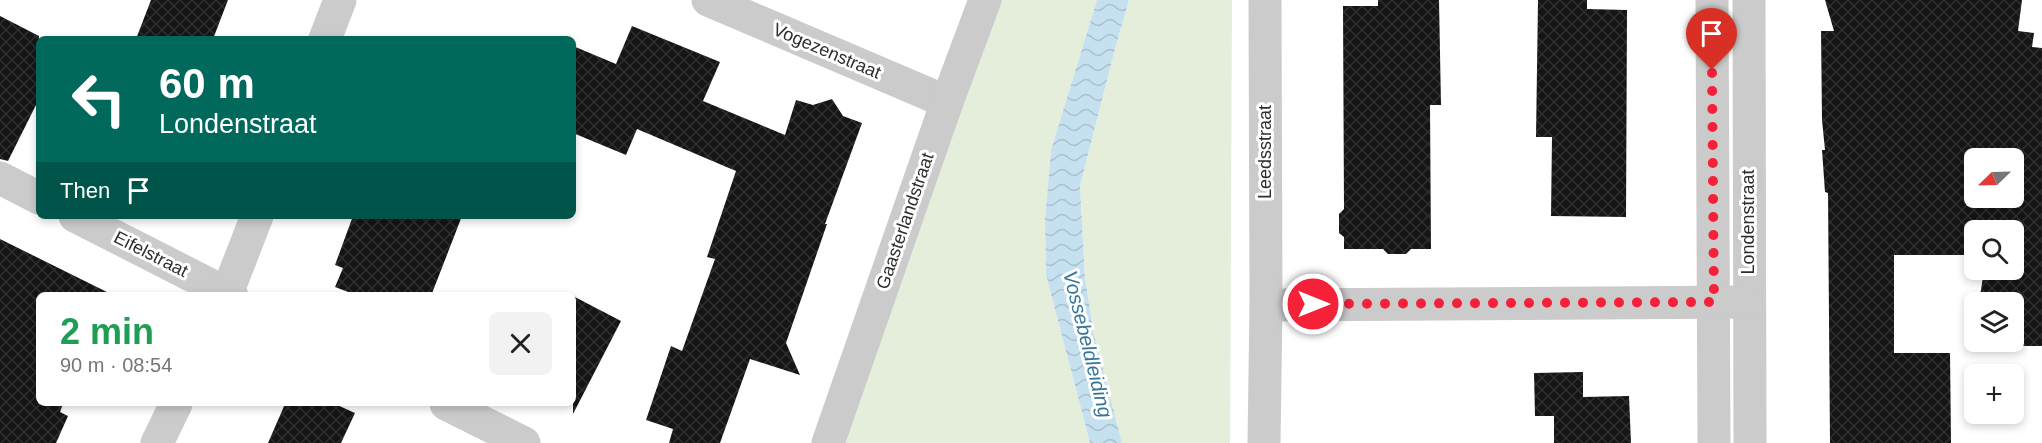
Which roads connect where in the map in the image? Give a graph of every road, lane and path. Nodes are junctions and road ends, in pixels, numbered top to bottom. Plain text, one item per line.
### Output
1 (340, 0) edge
2 (708, 0) edge
3 (985, 0) edge
4 (1265, 0) edge
5 (1712, 0) edge
6 (1749, 0) edge
7 (326, 36) edge
8 (947, 102) junction
9 (0, 178) edge
10 (36, 196) edge
11 (81, 219) edge
12 (256, 219) edge
13 (222, 292) edge
14 (229, 292) edge
15 (1714, 302) junction
16 (1748, 303) junction
17 (1266, 304) junction
18 (175, 406) edge
19 (450, 406) edge
20 (157, 443) edge
21 (524, 443) edge
22 (828, 443) edge
23 (1264, 443) edge
24 (1714, 443) edge
25 (1750, 443) edge

1 - 7 street
2 - 8 street, Vogezenstraat
3 - 8 street, Gaasterlandstraat
4 - 17 street, Leedsstraat
5 - 15 street, Londenstraat
6 - 16 street, Londenstraat
8 - 22 street, Gaasterlandstraat
9 - 10 street
11 - 13 street, Eifelstraat
12 - 14 street
15 - 16 street
15 - 17 street
15 - 24 street, Londenstraat
16 - 25 street, Londenstraat
17 - 23 street, Leedsstraat
18 - 20 street
19 - 21 street

